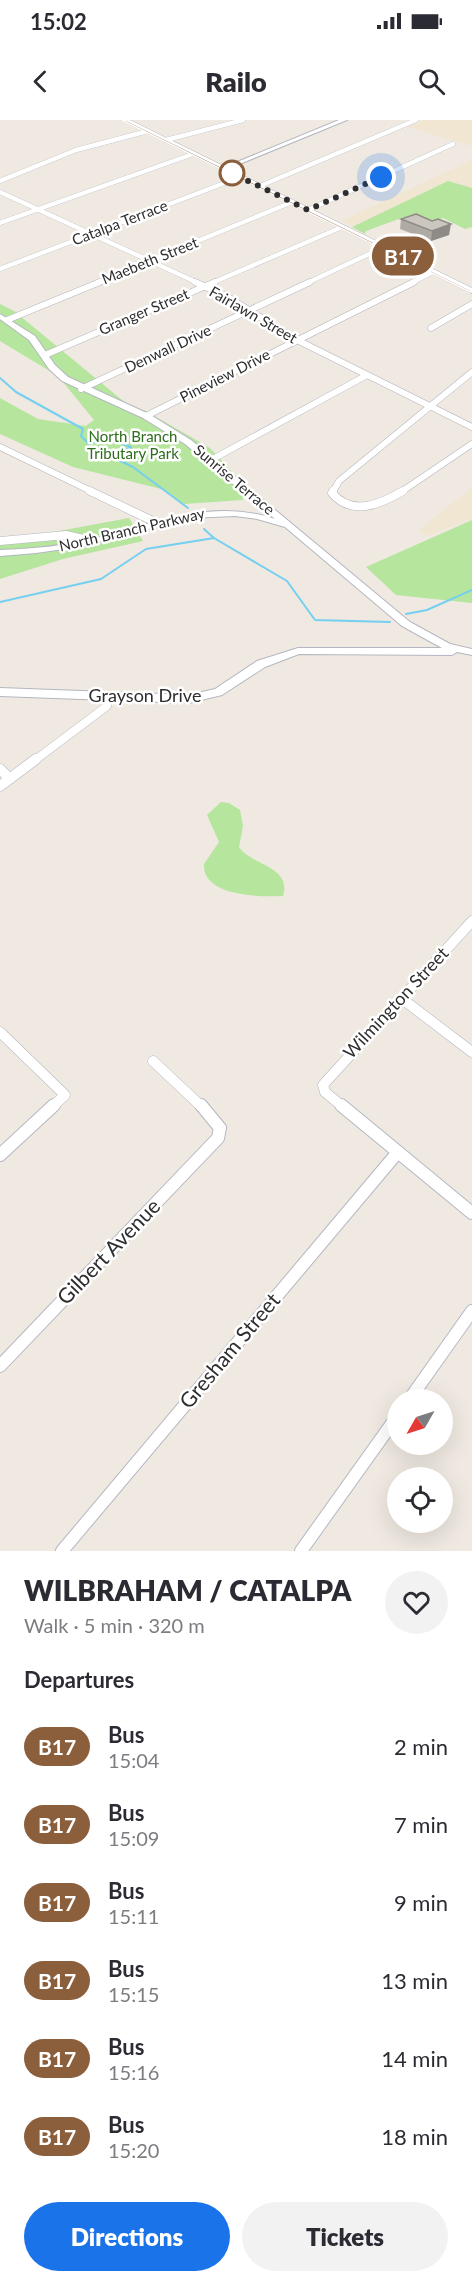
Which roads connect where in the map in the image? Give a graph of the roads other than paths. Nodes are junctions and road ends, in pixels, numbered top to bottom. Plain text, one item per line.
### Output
1 (124, 120) edge
2 (243, 120) edge
3 (344, 120) edge
4 (416, 120) edge
5 (148, 131) junction
6 (166, 140) junction
7 (453, 144) dead end
8 (193, 154) junction
9 (223, 169) junction
10 (240, 177) junction
11 (0, 181) edge
12 (260, 186) junction
13 (0, 192) edge
14 (292, 202) junction
15 (39, 209) junction
16 (308, 210) junction
17 (0, 223) edge
18 (342, 227) junction
19 (92, 234) junction
20 (384, 247) junction
21 (152, 261) junction
22 (0, 269) edge
23 (433, 272) junction
24 (204, 286) junction
25 (472, 291) edge
26 (472, 304) edge
27 (251, 310) junction
28 (4, 318) edge
29 (431, 328) dead end
30 (297, 340) junction
31 (45, 355) junction
32 (472, 372) edge
33 (367, 375) junction
34 (81, 389) junction
35 (432, 406) junction
36 (146, 416) junction
37 (472, 427) edge
38 (472, 444) edge
39 (0, 447) edge
40 (211, 460) junction
41 (260, 501) junction
42 (247, 513) junction
43 (157, 523) junction
44 (296, 532) junction
45 (0, 541) edge
46 (92, 541) junction
47 (0, 553) edge
48 (406, 624) junction
49 (423, 652) junction
50 (470, 652) edge
51 (0, 692) edge
52 (109, 696) junction
53 (0, 769) edge
54 (10, 779) junction
55 (0, 786) edge
56 (472, 921) edge
57 (401, 998) junction
58 (0, 1032) edge
59 (472, 1052) edge
60 (153, 1062) dead end
61 (398, 1152) junction
62 (0, 1155) edge
63 (472, 1213) edge
64 (472, 1311) edge
65 (0, 1366) edge
66 (417, 1389) edge
67 (387, 1430) edge
68 (62, 1551) edge
69 (301, 1551) edge

1 - 5 main road
2 - 6 street
3 - 9 street
4 - 12 street
5 - 6 main road
5 - 11 street
6 - 8 main road
7 - 16 street
8 - 9 main road
8 - 15 street
9 - 10 main road
10 - 12 main road
10 - 19 street, Catalpa Terrace
12 - 14 main road
13 - 15 street, Fairlawn Street
14 - 16 main road
14 - 21 street, Maebeth Street
15 - 17 street
15 - 19 street, Fairlawn Street
16 - 18 main road
18 - 20 main road
18 - 24 street, Granger Street
19 - 21 street, Fairlawn Street
19 - 22 street, Catalpa Terrace
20 - 23 main road
20 - 27 street, Denwall Drive
21 - 24 street, Fairlawn Street
21 - 28 street, Maebeth Street
23 - 25 main road
23 - 30 street, Pineview Drive
24 - 27 street, Fairlawn Street
24 - 31 street, Granger Street
26 - 29 street
27 - 30 street, Fairlawn Street
27 - 34 street, Denwall Drive
28 - 31 street, Sunrise Terrace
30 - 33 street, Fairlawn Street
30 - 36 street, Pineview Drive
31 - 34 street, Sunrise Terrace
32 - 35 street
33 - 35 street, Fairlawn Street
33 - 40 street
34 - 36 street, Sunrise Terrace
35 - 37 street, Fairlawn Street
35 - 38 street
36 - 40 street, Sunrise Terrace
39 - 43 street
40 - 41 street, Sunrise Terrace
41 - 42 street
41 - 44 street, Sunrise Terrace
42 - 43 street, North Branch Parkway
42 - 44 street, North Branch Parkway
43 - 46 street, North Branch Parkway
44 - 48 street, Sunrise Terrace
45 - 46 street
46 - 47 street, North Branch Parkway
48 - 49 street
48 - 50 street
49 - 50 street, Grayson Drive
49 - 52 street, Grayson Drive
51 - 52 street, Grayson Drive
52 - 54 street
53 - 54 street
54 - 55 street
56 - 57 street, Wilmington Street
57 - 59 street
57 - 61 street, Wilmington Street
58 - 62 street
60 - 65 street, Gilbert Avenue
61 - 63 street
61 - 68 street, Gresham Street
64 - 66 street
67 - 69 street

